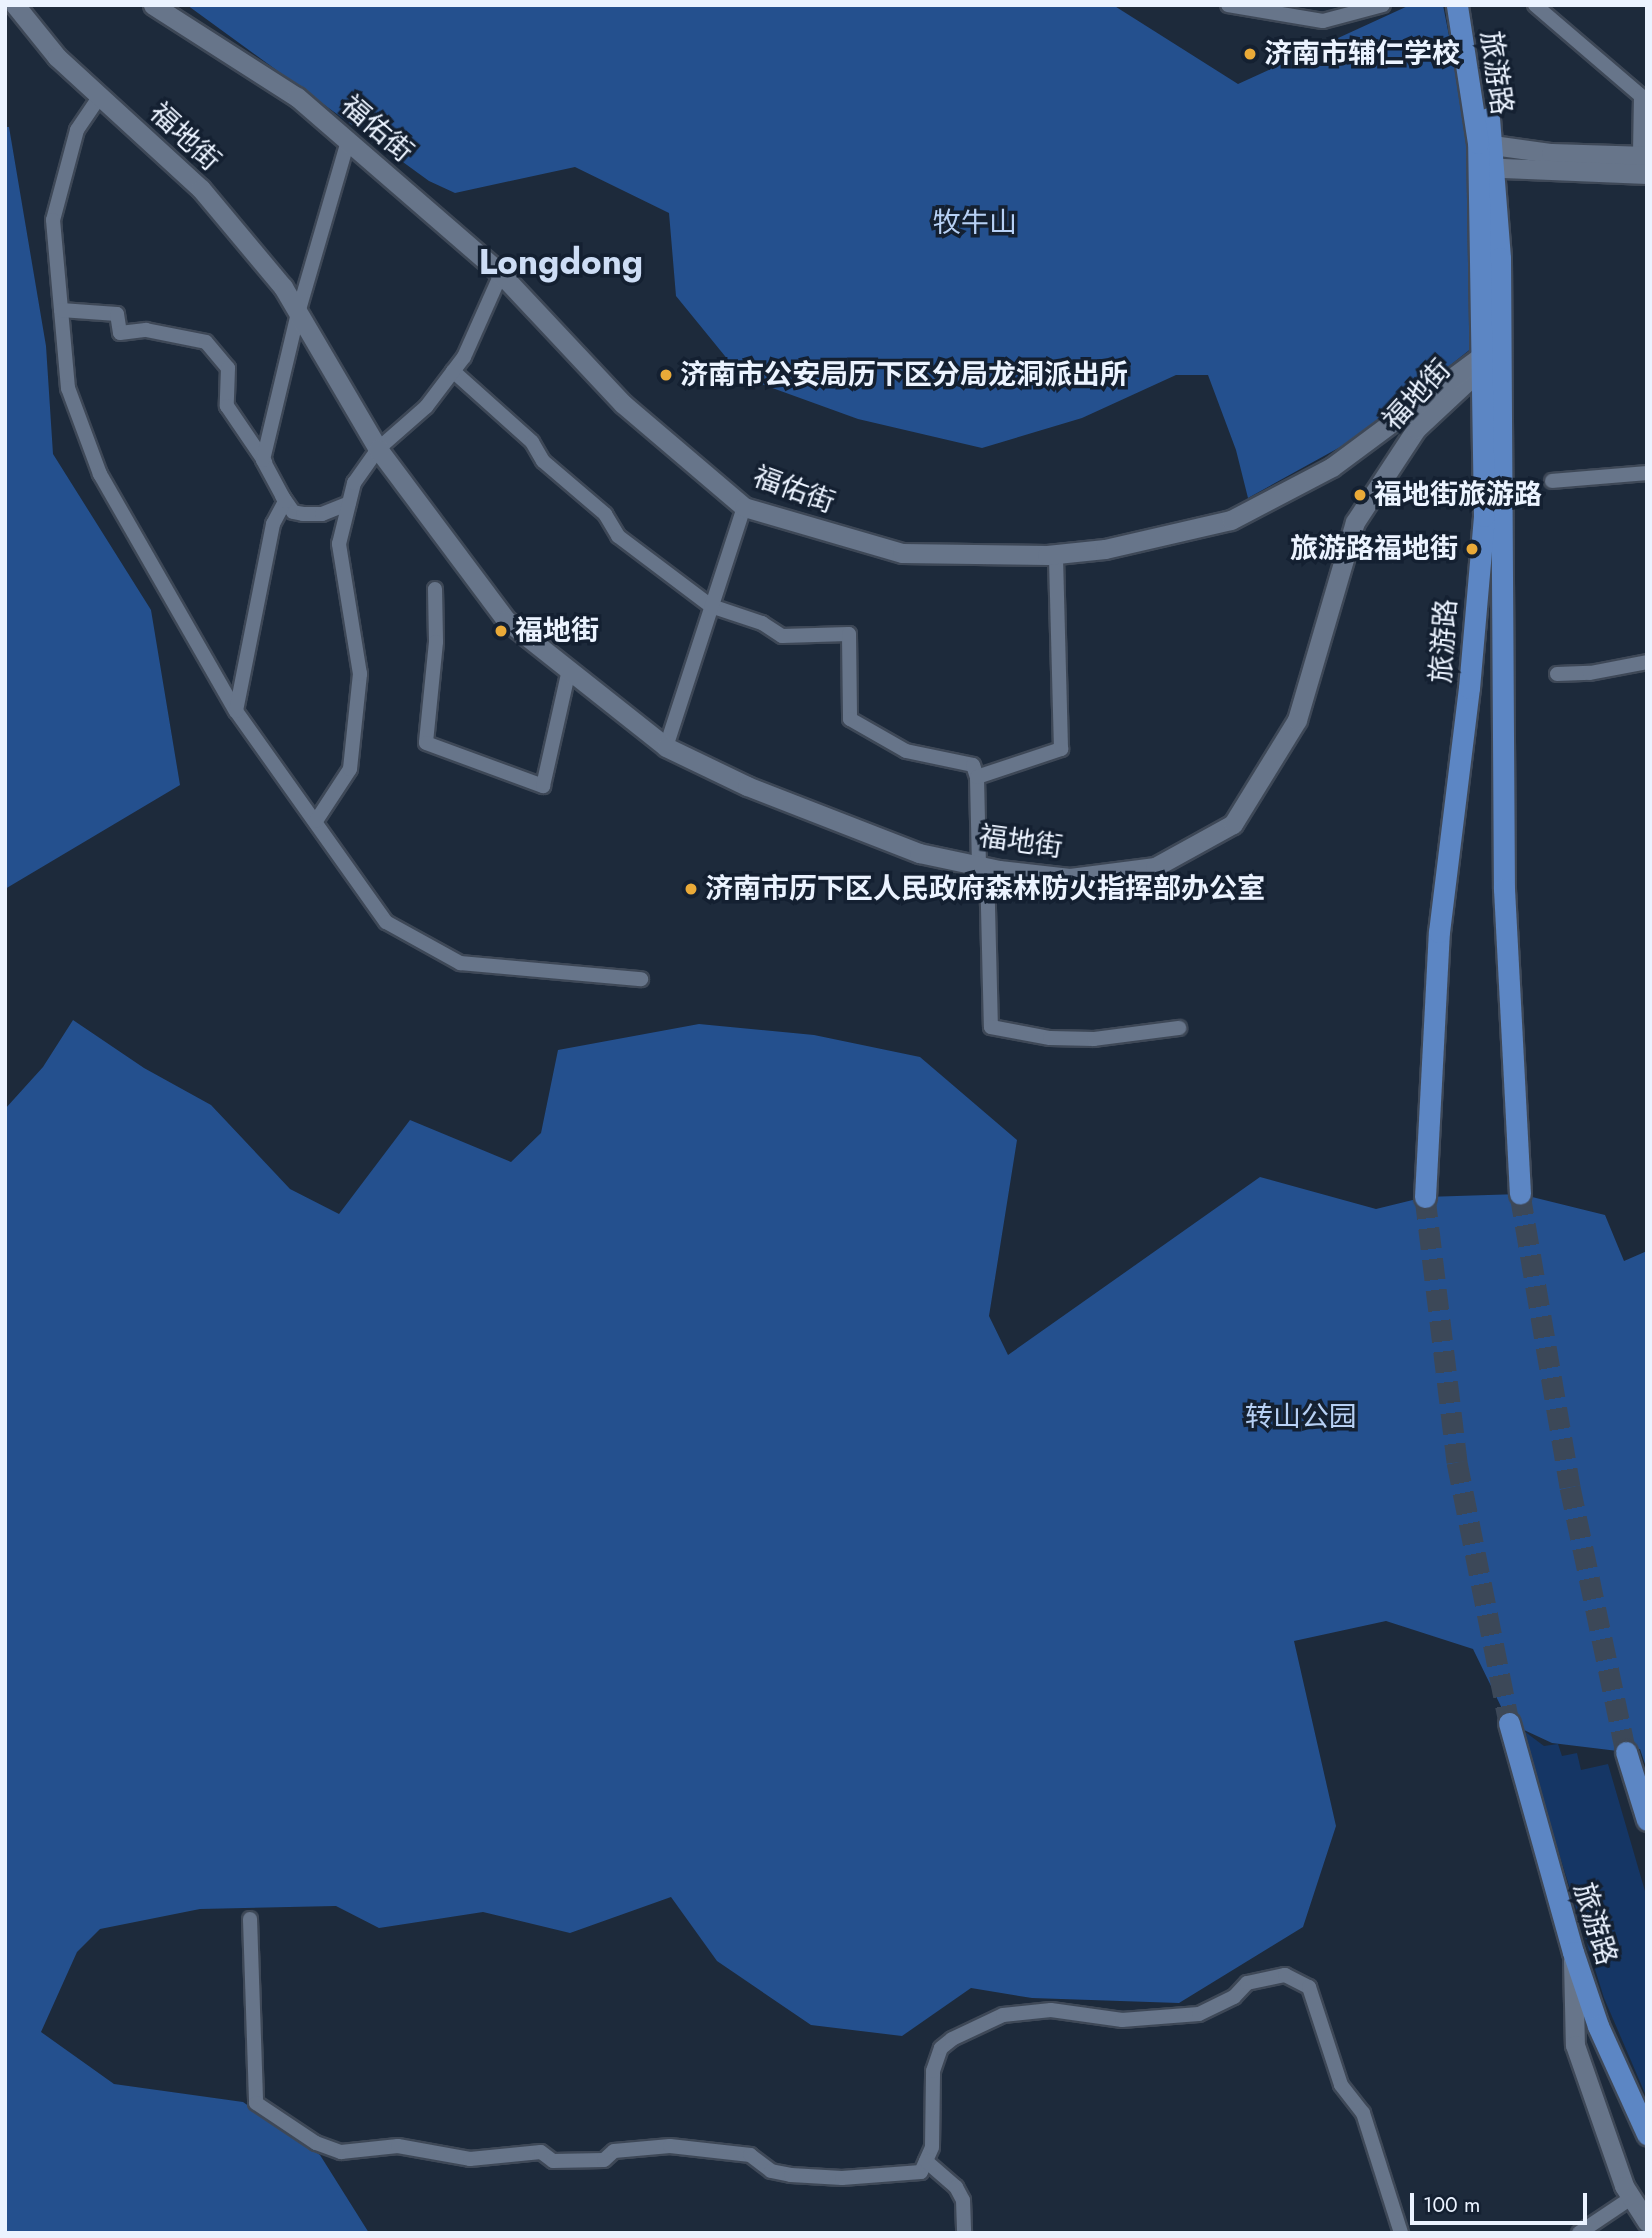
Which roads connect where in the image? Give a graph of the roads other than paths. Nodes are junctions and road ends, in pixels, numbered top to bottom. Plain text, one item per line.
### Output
1 (15, 5) edge
2 (153, 5) edge
3 (1228, 5) edge
4 (1383, 5) edge
5 (1457, 5) edge
6 (1471, 5) edge
7 (1535, 5) edge
8 (100, 96) junction
9 (348, 141) junction
10 (1485, 155) junction
11 (1645, 162) edge
12 (501, 274) junction
13 (61, 310) junction
14 (298, 313) junction
15 (1489, 358) junction
16 (453, 371) junction
17 (379, 449) junction
18 (263, 460) junction
19 (1647, 464) edge
20 (1629, 473) junction
21 (1647, 473) edge
22 (1552, 481) dead end
23 (285, 501) junction
24 (349, 503) junction
25 (744, 507) junction
26 (1056, 554) junction
27 (435, 589) dead end
28 (711, 607) junction
29 (1647, 662) edge
30 (569, 670) junction
31 (1557, 674) dead end
32 (236, 711) junction
33 (666, 747) junction
34 (977, 777) junction
35 (316, 821) junction
36 (983, 866) junction
37 (641, 979) dead end
38 (1179, 1028) dead end
39 (1520, 1194) tunnel mouth
40 (1425, 1197) tunnel mouth
41 (1509, 1723) tunnel mouth
42 (1626, 1752) tunnel mouth
43 (1647, 1820) edge
44 (250, 1919) dead end
45 (1573, 1952) junction
46 (1647, 2134) edge
47 (926, 2161) junction
48 (1631, 2197) junction
49 (1645, 2219) edge
50 (964, 2233) edge
51 (1401, 2233) edge
52 (1579, 2233) edge

1 - 8 street, 福地街
2 - 9 street, 福佑街
3 - 4 street
5 - 10 main road, 旅游路
6 - 10 main road, 旅游路
7 - 11 street
8 - 13 street
8 - 14 street, 福地街
9 - 12 street, 福佑街
9 - 14 street
10 - 11 street
10 - 15 main road, 旅游路
12 - 16 street
12 - 25 street, 福佑街
13 - 18 street
13 - 32 street
14 - 17 street, 福地街
14 - 18 street
15 - 26 street, 福佑街
15 - 36 street, 福地街
15 - 39 main road, 旅游路
15 - 40 main road, 旅游路
16 - 17 street
16 - 28 street
17 - 24 street
17 - 30 street, 福地街
18 - 23 street
19 - 20 street
20 - 21 street
20 - 22 street
23 - 24 street
23 - 32 street
24 - 35 street
25 - 26 street, 福佑街
25 - 28 street
26 - 34 street
27 - 30 street
28 - 33 street
28 - 34 street
29 - 31 street
30 - 33 street, 福地街
32 - 35 street
33 - 36 street, 福地街
34 - 36 street
35 - 37 street
36 - 38 street
41 - 45 main road, 旅游路
42 - 43 main road
44 - 47 street
45 - 46 main road, 旅游路
45 - 48 street
47 - 50 street
47 - 51 street
48 - 49 street
48 - 52 street

